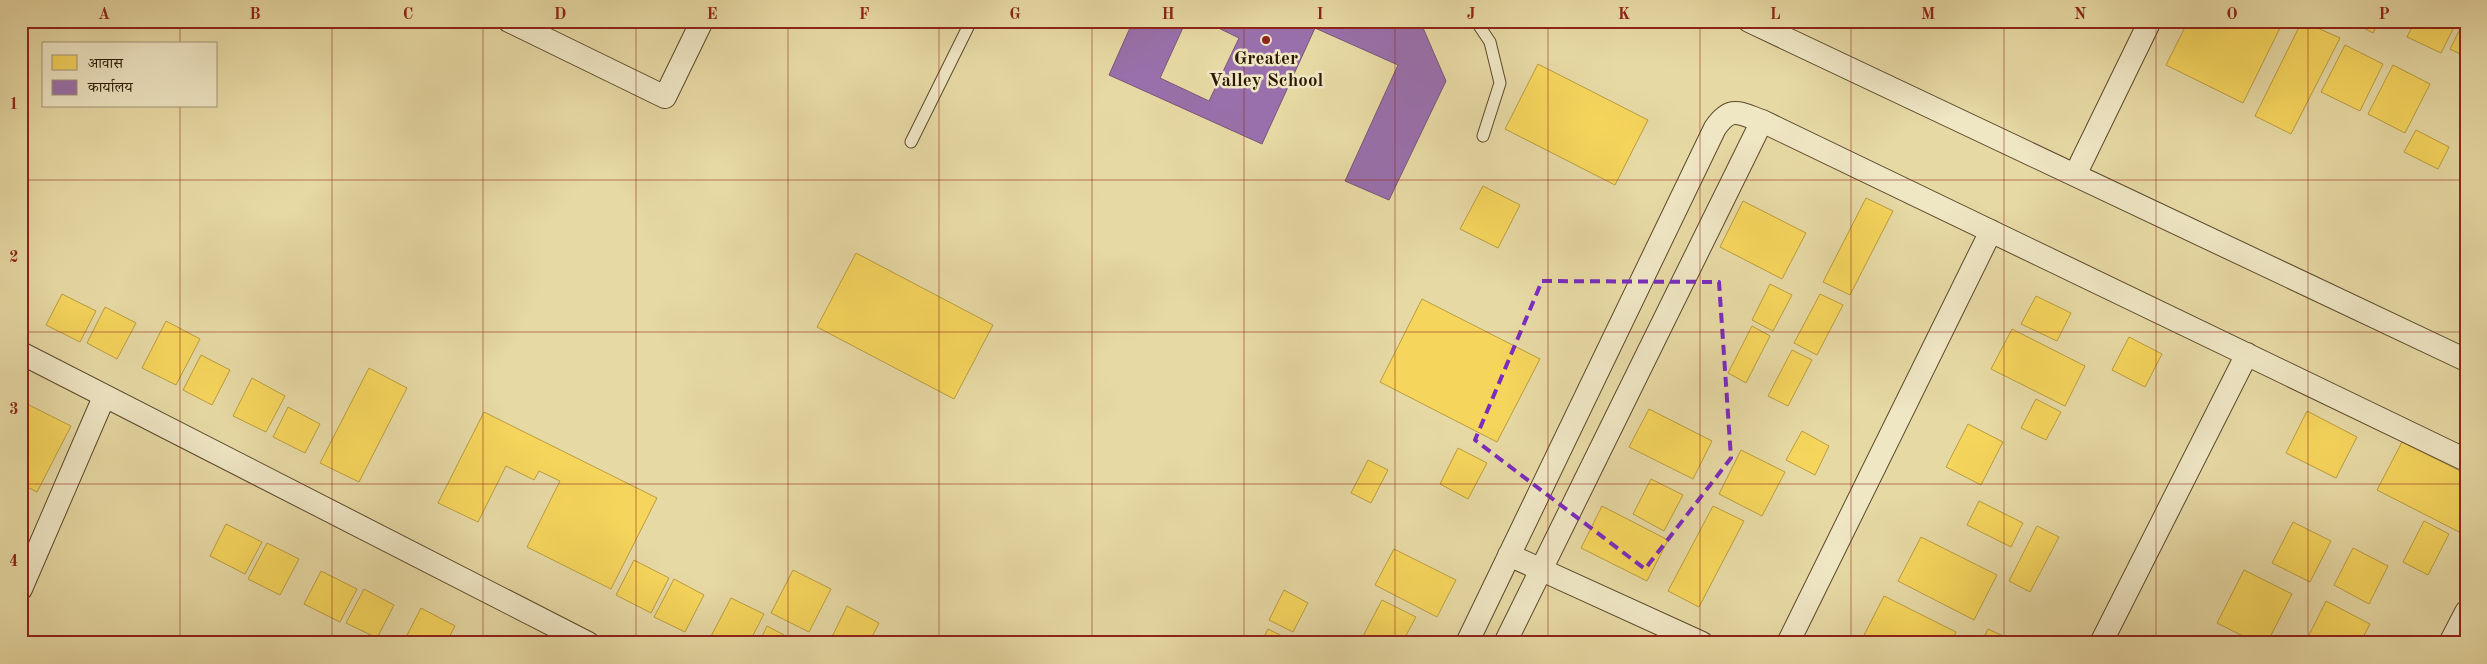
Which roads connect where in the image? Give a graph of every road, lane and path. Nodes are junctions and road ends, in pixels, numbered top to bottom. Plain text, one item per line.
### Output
1 (509, 21) edge
2 (702, 21) edge
3 (971, 21) edge
4 (1476, 21) edge
5 (1749, 21) edge
6 (2150, 21) edge
7 (1762, 121) junction
8 (1484, 136) dead end
9 (911, 142) dead end
10 (2075, 176) junction
11 (1991, 231) junction
12 (21, 353) edge
13 (2247, 354) junction
14 (2464, 356) edge
15 (104, 397) junction
16 (2466, 460) edge
17 (1509, 555) junction
18 (1540, 569) junction
19 (21, 589) edge
20 (2466, 612) edge
21 (588, 643) edge
22 (1467, 643) edge
23 (1505, 643) edge
24 (1702, 643) edge
25 (1788, 643) edge
26 (2101, 643) edge
27 (2450, 643) edge

1 - 2 street
3 - 9 lane
4 - 8 lane
5 - 10 street
6 - 10 street
7 - 11 street
7 - 17 street
7 - 18 street
10 - 14 street
11 - 13 street
11 - 25 street
12 - 15 street
13 - 16 street
13 - 26 street
15 - 19 street
15 - 21 street
17 - 18 street
17 - 22 street
18 - 23 street
18 - 24 street
20 - 27 street

